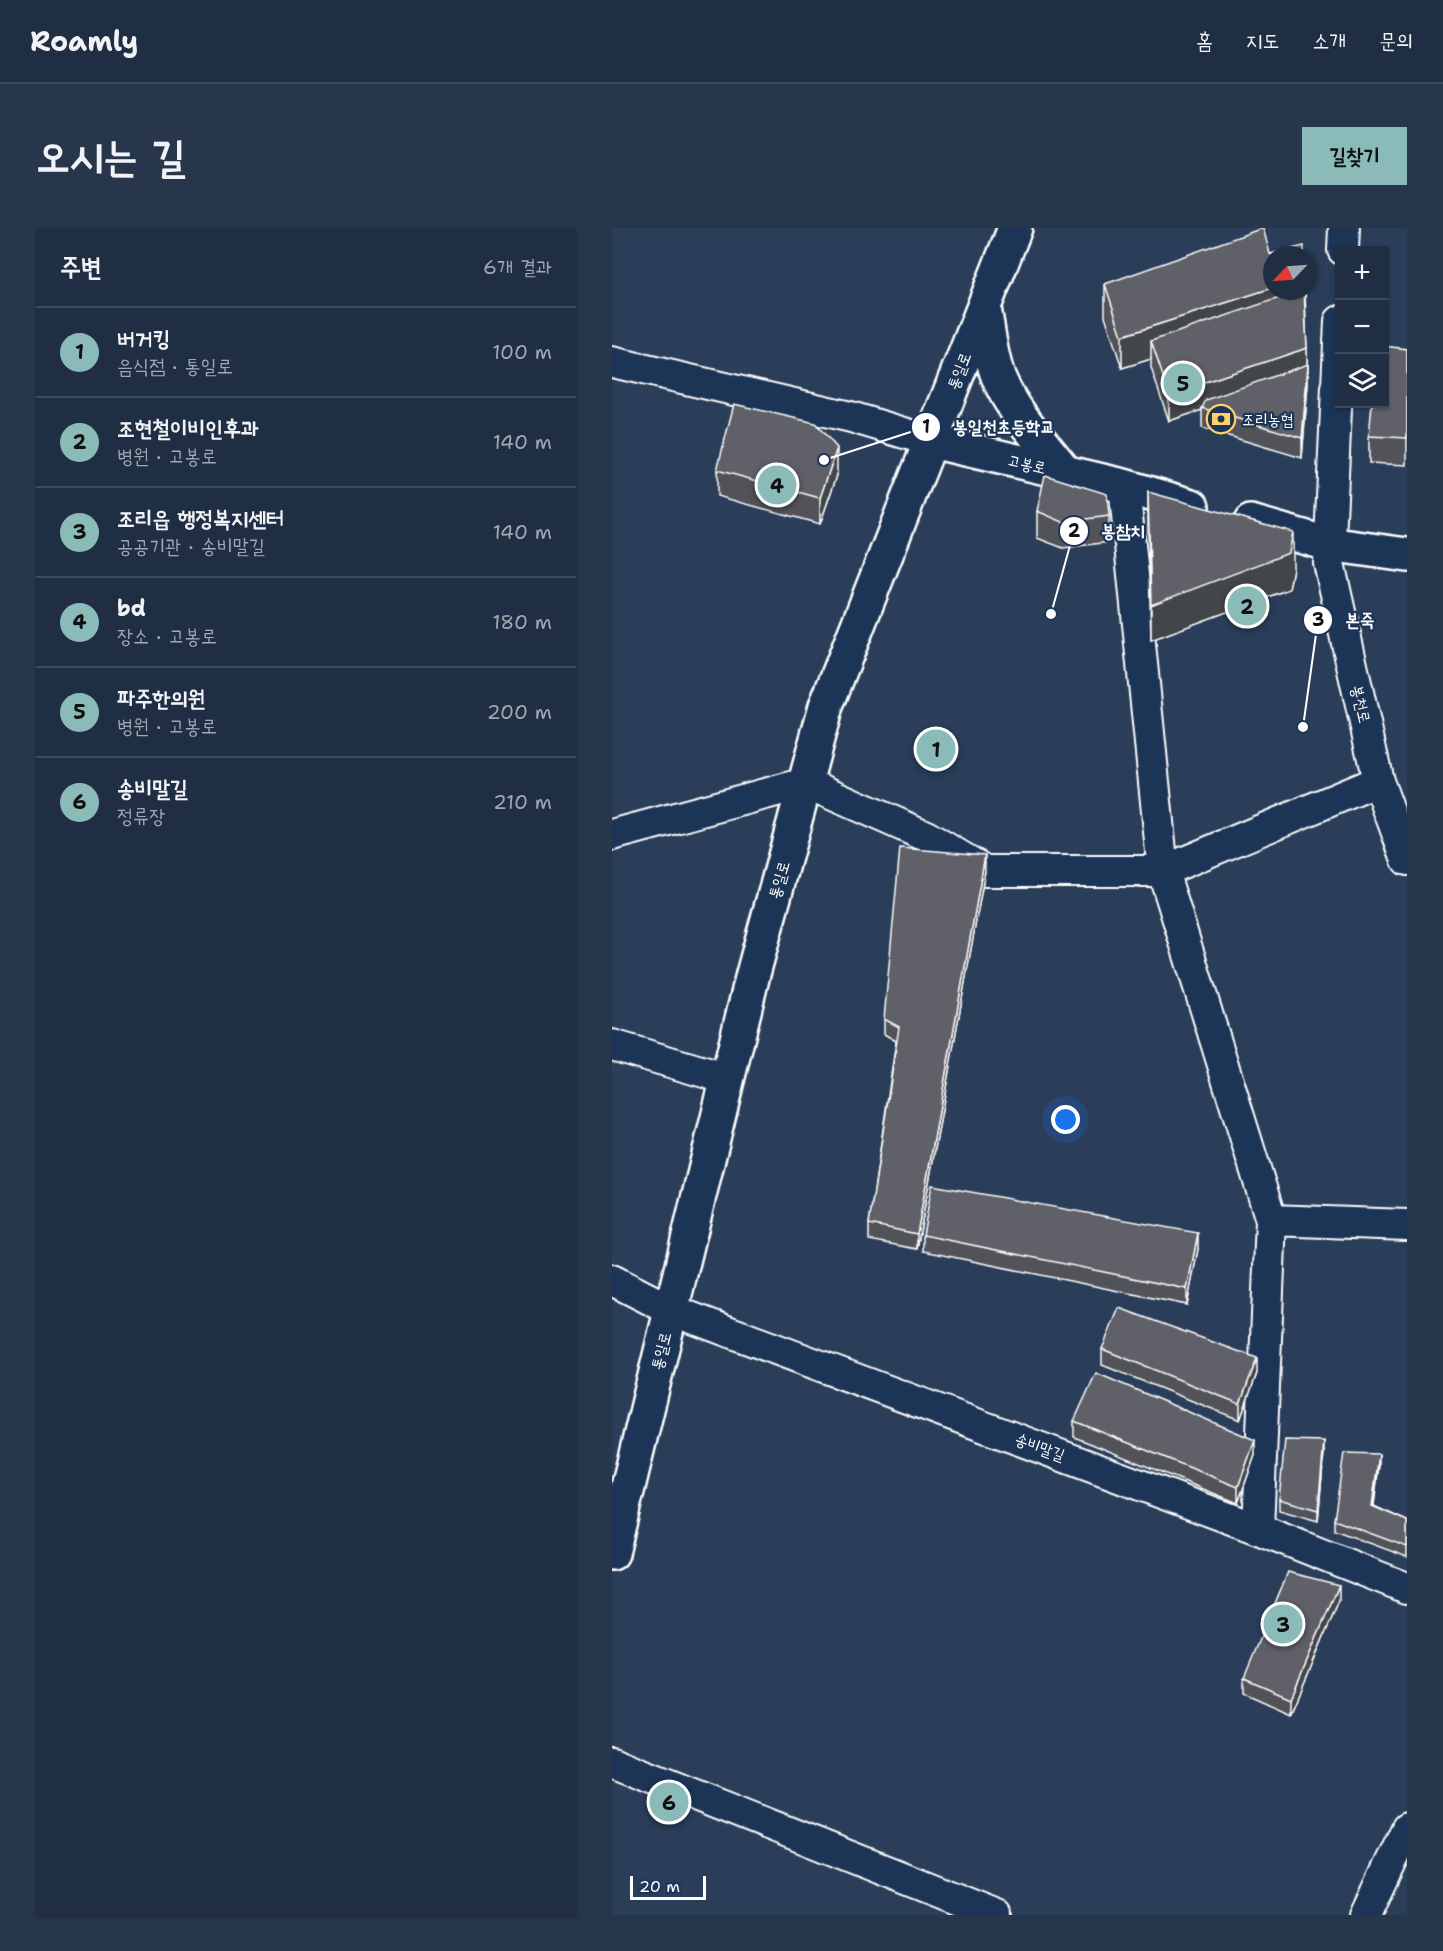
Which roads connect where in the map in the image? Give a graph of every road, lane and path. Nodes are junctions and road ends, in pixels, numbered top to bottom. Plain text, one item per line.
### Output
1 (1015, 228) edge
2 (1344, 228) edge
3 (1343, 246) edge
4 (984, 309) junction
5 (1338, 354) edge
6 (612, 362) edge
7 (931, 441) junction
8 (1066, 473) junction
9 (1124, 486) junction
10 (1328, 544) junction
11 (1407, 555) edge
12 (1378, 782) junction
13 (806, 783) junction
14 (612, 835) edge
15 (1407, 860) edge
16 (1163, 871) junction
17 (612, 1045) edge
18 (728, 1079) junction
19 (1271, 1220) junction
20 (1407, 1225) edge
21 (612, 1280) edge
22 (671, 1310) junction
23 (1258, 1529) junction
24 (612, 1553) edge
25 (1407, 1588) edge
26 (612, 1762) edge
27 (1407, 1828) edge
28 (997, 1915) edge
29 (1366, 1915) edge

1 - 4 main road, 통일로
2 - 3 street
4 - 7 main road, 통일로
4 - 8 main road
5 - 10 street, 봉천로
6 - 7 street, 고봉로
7 - 8 main road, 고봉로
7 - 13 main road, 통일로
8 - 9 main road, 고봉로
9 - 10 main road, 고봉로
9 - 16 street
10 - 11 main road, 고봉로
10 - 12 street, 봉천로
12 - 15 street, 봉천로
12 - 16 street
13 - 14 street
13 - 16 street
13 - 18 main road, 통일로
16 - 19 street
17 - 18 street
18 - 22 main road, 통일로
19 - 20 street
19 - 23 street
21 - 22 street, 송비말길
22 - 23 street, 송비말길
22 - 24 main road, 통일로
23 - 25 street, 송비말길
26 - 28 street
27 - 29 street

